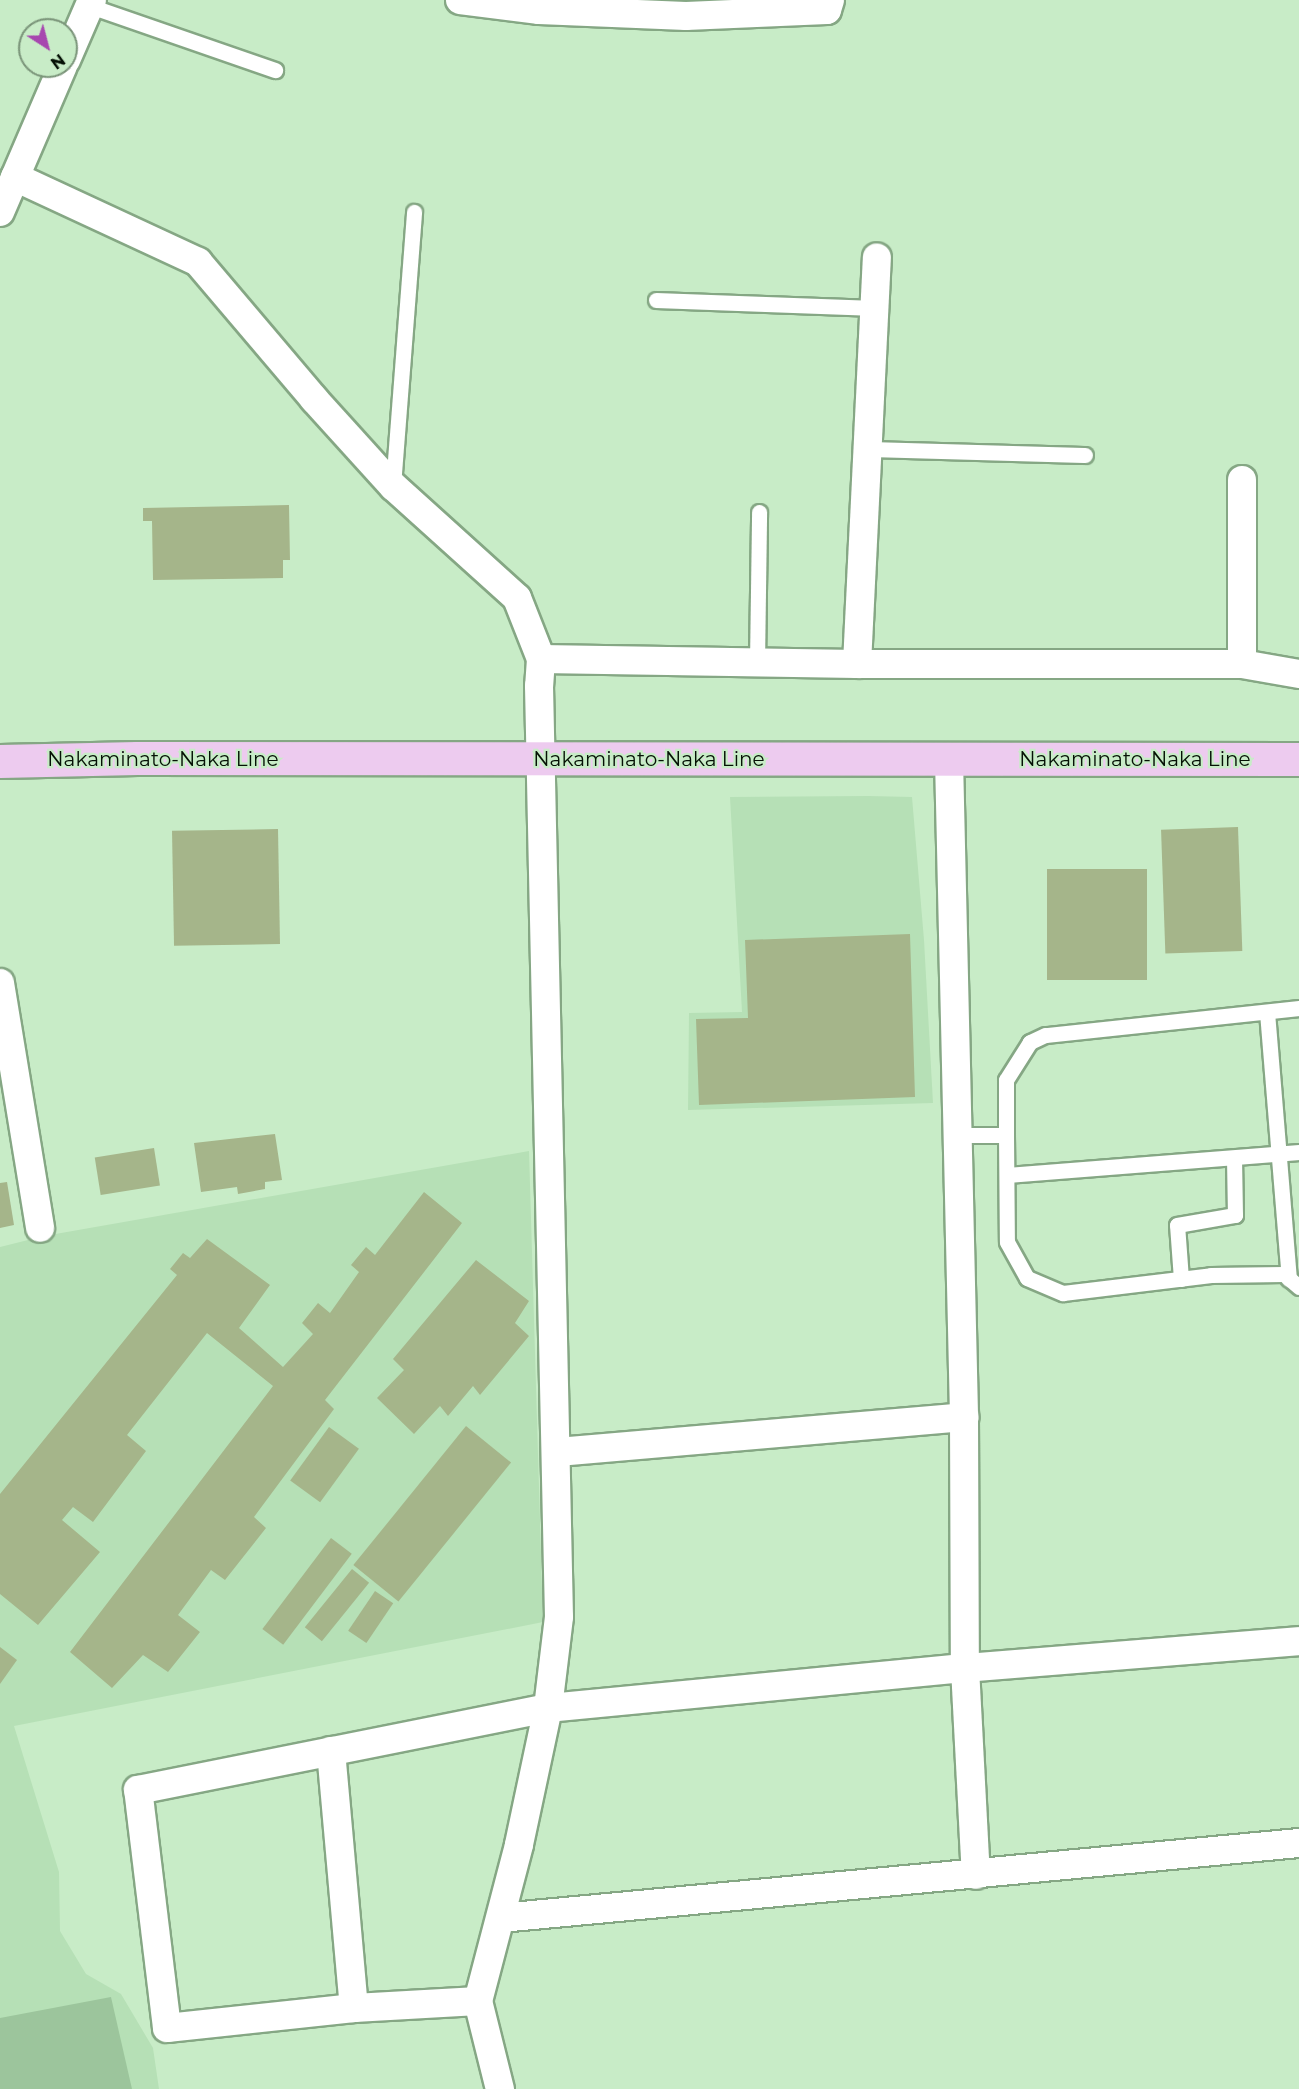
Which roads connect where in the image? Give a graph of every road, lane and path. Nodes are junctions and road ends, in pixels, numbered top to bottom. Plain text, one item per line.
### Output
1 (460, 0) edge
2 (831, 0) edge
3 (91, 3) edge
4 (687, 8) edge
5 (78, 33) edge
6 (275, 70) dead end
7 (58, 78) edge
8 (15, 177) junction
9 (0, 212) edge
10 (414, 212) dead end
11 (877, 257) dead end
12 (656, 300) dead end
13 (875, 308) junction
14 (868, 449) junction
15 (1085, 454) dead end
16 (1242, 480) dead end
17 (393, 486) junction
18 (759, 512) dead end
19 (541, 659) junction
20 (757, 663) junction
21 (1242, 663) junction
22 (857, 664) junction
23 (1299, 674) edge
24 (541, 759) junction
25 (949, 759) junction
26 (1299, 759) edge
27 (0, 761) edge
28 (0, 983) edge
29 (1299, 1008) edge
30 (1267, 1012) junction
31 (957, 1135) junction
32 (1006, 1135) junction
33 (1299, 1152) edge
34 (1279, 1154) junction
35 (1234, 1158) junction
36 (1007, 1175) junction
37 (1292, 1222) edge
38 (40, 1228) dead end
39 (1293, 1253) edge
40 (1181, 1279) junction
41 (1294, 1283) edge
42 (964, 1417) junction
43 (556, 1452) junction
44 (1299, 1641) edge
45 (965, 1668) junction
46 (548, 1708) junction
47 (331, 1751) junction
48 (1299, 1843) edge
49 (976, 1875) junction
50 (501, 1918) junction
51 (478, 2001) junction
52 (354, 2008) junction
53 (500, 2089) edge

1 - 4 street
2 - 4 street
3 - 5 street
3 - 6 lane
7 - 8 street
8 - 9 street
8 - 17 street
10 - 17 lane
11 - 13 street
12 - 13 lane
13 - 14 street
14 - 15 lane
14 - 22 street
16 - 21 street
17 - 19 street
18 - 20 lane
19 - 20 street
19 - 24 street
20 - 22 street
21 - 22 street
21 - 23 street
24 - 25 main road, Nakaminato-Naka Line
24 - 27 main road, Nakaminato-Naka Line
24 - 43 street
25 - 26 main road, Nakaminato-Naka Line
25 - 31 street
28 - 38 street
29 - 30 lane
30 - 32 lane
30 - 34 lane
31 - 32 lane
31 - 42 street
32 - 36 lane
33 - 34 lane
34 - 35 lane
34 - 37 lane
35 - 36 lane
35 - 40 lane
36 - 40 lane
37 - 39 lane
39 - 41 lane
40 - 41 lane
42 - 43 street
42 - 45 street
43 - 46 street
44 - 45 street
45 - 46 street
45 - 49 street
46 - 47 street
46 - 50 street
47 - 52 street
47 - 52 street
48 - 49 street
49 - 50 street
50 - 51 street
51 - 52 street
51 - 53 street

